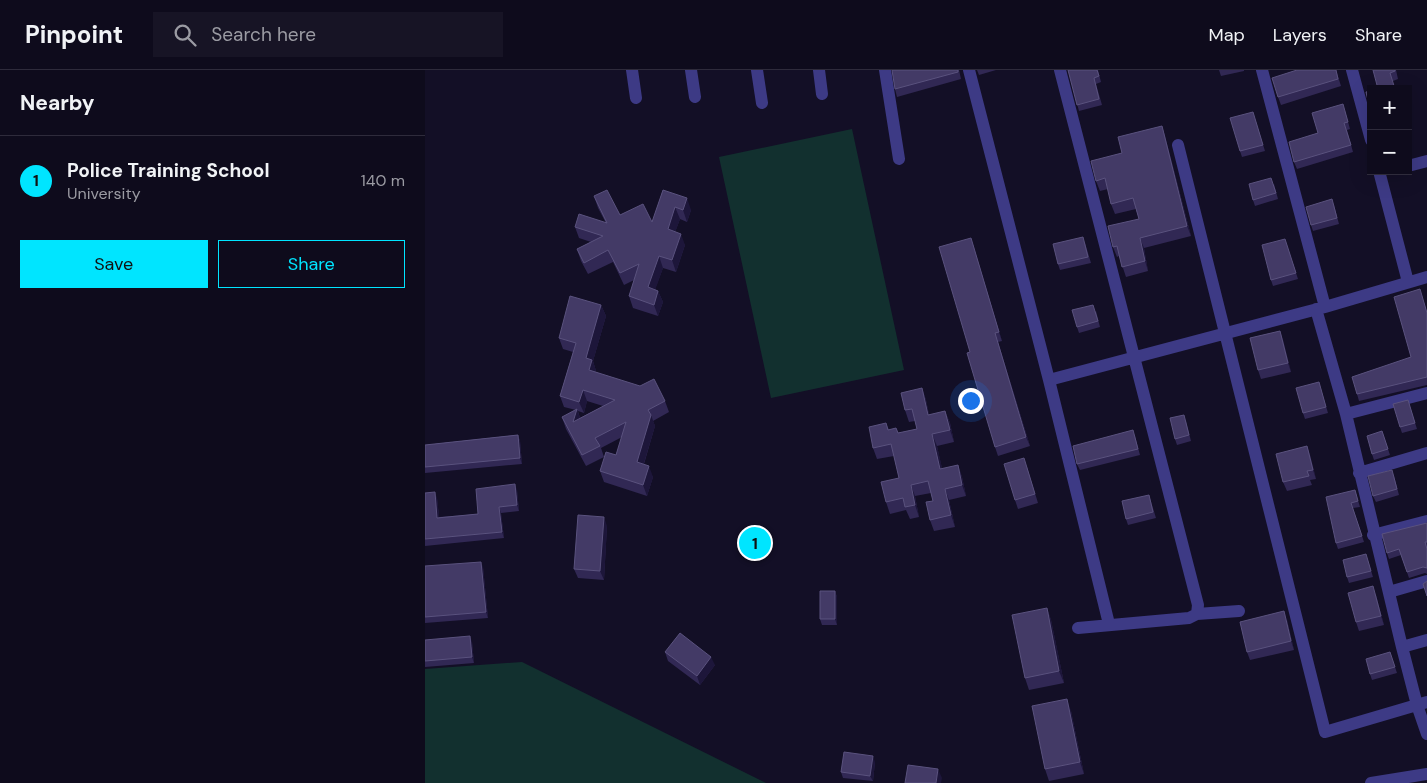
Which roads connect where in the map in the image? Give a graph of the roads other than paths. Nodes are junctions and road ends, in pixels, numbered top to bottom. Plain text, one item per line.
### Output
1 (632, 70) edge
2 (691, 70) edge
3 (757, 70) edge
4 (819, 70) edge
5 (885, 70) edge
6 (969, 70) edge
7 (1060, 70) edge
8 (1262, 70) edge
9 (1352, 70) edge
10 (823, 94) dead end
11 (695, 97) dead end
12 (636, 98) dead end
13 (763, 103) dead end
14 (1368, 130) edge
15 (1178, 145) dead end
16 (899, 159) dead end
17 (1427, 161) edge
18 (1412, 165) edge
19 (1384, 175) edge
20 (1427, 277) edge
21 (1408, 282) junction
22 (1320, 308) junction
23 (1224, 334) junction
24 (1134, 357) junction
25 (1049, 380) junction
26 (1427, 393) edge
27 (1346, 414) junction
28 (1427, 453) edge
29 (1359, 474) junction
30 (1427, 521) edge
31 (1373, 535) junction
32 (1427, 581) edge
33 (1389, 592) junction
34 (1239, 611) dead end
35 (1197, 614) junction
36 (1109, 624) junction
37 (1078, 628) dead end
38 (1427, 640) edge
39 (1402, 647) junction
40 (1422, 704) edge
41 (1427, 734) edge
42 (1427, 774) edge
43 (1396, 781) edge
44 (1371, 783) edge

1 - 12 street
2 - 11 street
3 - 13 street
4 - 10 street
5 - 16 street
6 - 25 street
7 - 24 street
8 - 22 street
9 - 14 street
15 - 23 street
17 - 18 street
19 - 21 street
20 - 21 street
21 - 22 street
22 - 23 street
22 - 27 street
23 - 24 street
23 - 40 street
24 - 25 street
24 - 35 street
25 - 36 street
26 - 27 street
27 - 29 street
28 - 29 street
29 - 31 street
30 - 31 street
31 - 33 street
32 - 33 street
33 - 39 street
34 - 35 street
35 - 36 street
36 - 37 street
38 - 39 street
39 - 40 street
40 - 41 street
42 - 43 street
43 - 44 street

